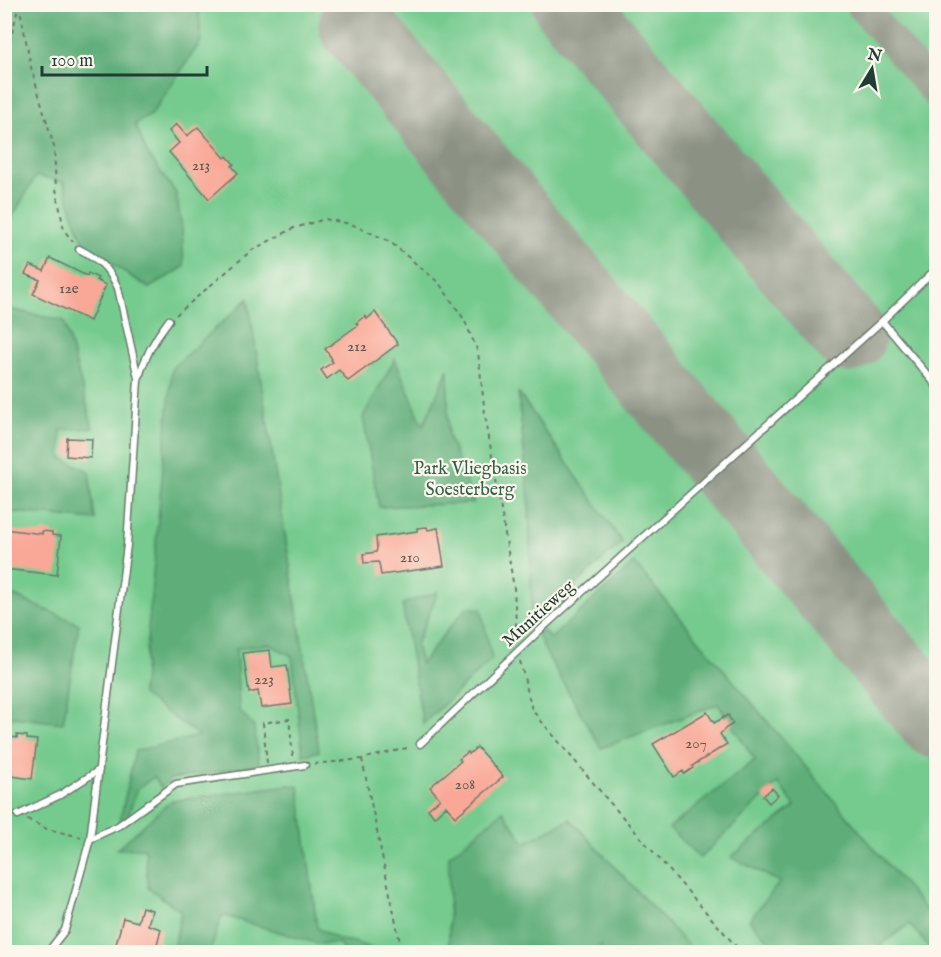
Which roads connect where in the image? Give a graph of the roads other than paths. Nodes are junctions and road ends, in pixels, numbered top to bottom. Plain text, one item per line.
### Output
1 (79, 249) road end
2 (936, 269) edge
3 (169, 320) road end
4 (882, 321) junction
5 (138, 380) junction
6 (936, 385) edge
7 (420, 744) road end
8 (305, 765) road end
9 (99, 770) junction
10 (18, 815) road end
11 (90, 838) junction
12 (48, 952) edge

1 - 5 lane
2 - 4 lane, Munitieweg
3 - 5 lane
4 - 6 lane
4 - 7 lane, Munitieweg
5 - 9 lane
8 - 11 lane
9 - 10 lane
9 - 11 lane
11 - 12 lane

